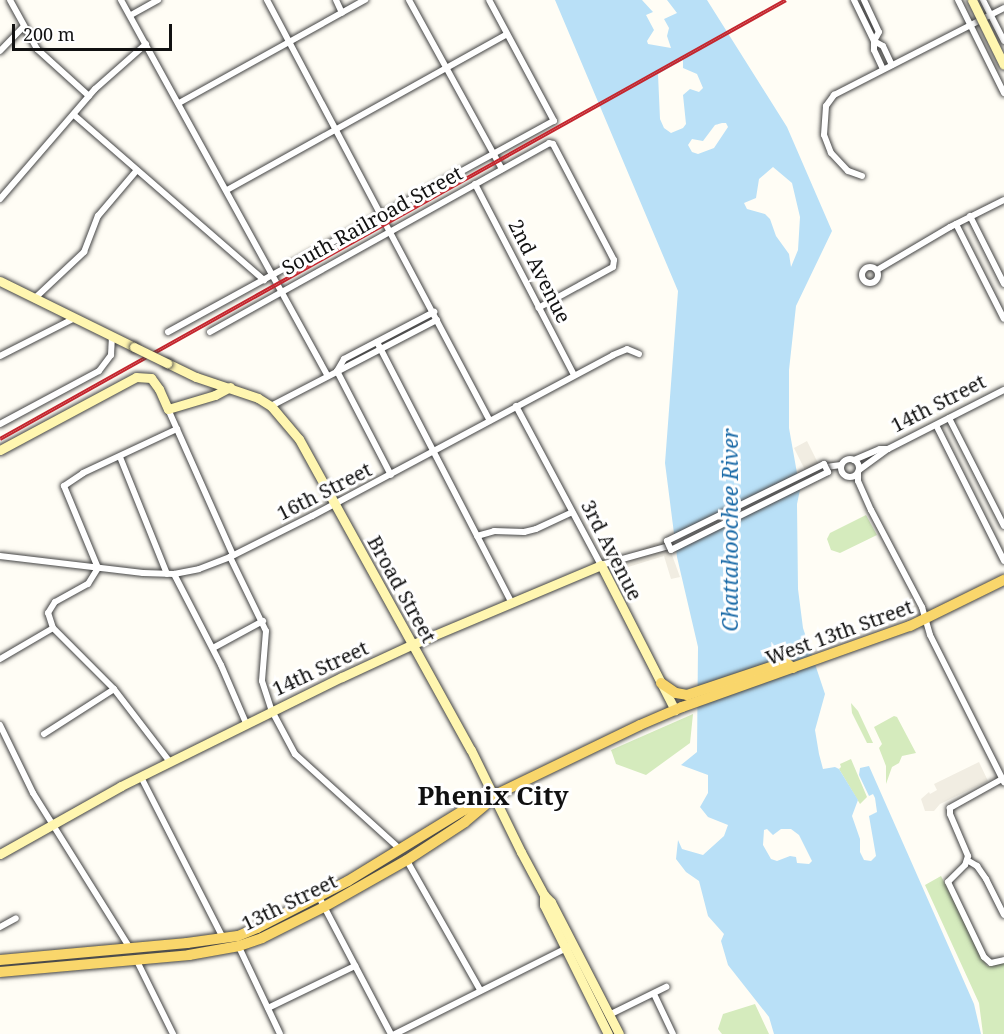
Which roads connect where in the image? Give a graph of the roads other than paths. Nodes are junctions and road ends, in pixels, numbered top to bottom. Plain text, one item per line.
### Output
1 (10, 0) edge
2 (121, 0) edge
3 (158, 0) edge
4 (267, 0) edge
5 (336, 0) edge
6 (365, 0) edge
7 (409, 0) edge
8 (489, 0) edge
9 (854, 0) edge
10 (864, 0) edge
11 (958, 0) edge
12 (972, 0) edge
13 (983, 0) edge
14 (1004, 8) edge
15 (342, 13) junction
16 (130, 15) junction
17 (991, 15) junction
18 (970, 25) junction
19 (23, 27) junction
20 (506, 35) junction
21 (874, 41) junction
22 (1004, 41) edge
23 (289, 42) junction
24 (146, 44) junction
25 (0, 51) edge
26 (892, 65) junction
27 (1004, 65) edge
28 (447, 68) junction
29 (883, 69) junction
30 (1004, 93) edge
31 (88, 96) junction
32 (179, 103) junction
33 (74, 115) junction
34 (337, 129) junction
35 (494, 152) junction
36 (502, 169) junction
37 (138, 170) junction
38 (862, 176) dead end
39 (475, 184) junction
40 (226, 190) junction
41 (0, 199) edge
42 (1004, 200) edge
43 (382, 213) junction
44 (970, 216) junction
45 (956, 224) junction
46 (391, 230) junction
47 (980, 236) junction
48 (966, 243) junction
49 (877, 270) dead end
50 (274, 275) junction
51 (264, 280) junction
52 (0, 281) edge
53 (1004, 284) edge
54 (281, 291) junction
55 (34, 299) junction
56 (538, 308) junction
57 (434, 312) junction
58 (73, 319) junction
59 (1004, 319) edge
60 (437, 320) junction
61 (168, 332) dead end
62 (210, 332) dead end
63 (112, 337) junction
64 (377, 342) junction
65 (381, 349) junction
66 (639, 354) dead end
67 (0, 356) edge
68 (337, 371) junction
69 (574, 375) junction
70 (328, 376) junction
71 (230, 387) junction
72 (1004, 390) edge
73 (271, 406) junction
74 (516, 406) junction
75 (168, 409) junction
76 (949, 418) junction
77 (490, 421) junction
78 (0, 424) edge
79 (936, 425) junction
80 (177, 429) junction
81 (888, 449) junction
82 (0, 450) edge
83 (431, 452) junction
84 (120, 457) junction
85 (854, 460) junction
86 (841, 465) junction
87 (826, 467) junction
88 (858, 472) junction
89 (391, 475) junction
90 (850, 477) junction
91 (858, 481) junction
92 (337, 503) junction
93 (572, 512) junction
94 (1004, 526) edge
95 (477, 536) junction
96 (0, 556) edge
97 (232, 556) junction
98 (1004, 561) edge
99 (602, 565) junction
100 (98, 568) junction
101 (170, 574) junction
102 (1004, 580) edge
103 (511, 602) junction
104 (262, 621) junction
105 (53, 628) junction
106 (411, 645) junction
107 (213, 648) junction
108 (0, 659) edge
109 (793, 668) junction
110 (661, 683) junction
111 (114, 689) junction
112 (679, 709) junction
113 (272, 711) junction
114 (246, 723) junction
115 (0, 725) edge
116 (44, 734) dead end
117 (170, 762) junction
118 (1002, 776) edge
119 (141, 777) junction
120 (494, 797) junction
121 (53, 825) junction
122 (1, 849) edge
123 (400, 849) junction
124 (407, 860) junction
125 (967, 860) junction
126 (322, 902) junction
127 (1004, 915) edge
128 (16, 918) dead end
129 (0, 927) edge
130 (223, 938) junction
131 (239, 946) junction
132 (569, 947) junction
133 (130, 948) junction
134 (0, 960) edge
135 (136, 960) junction
136 (1004, 960) edge
137 (355, 966) junction
138 (0, 972) edge
139 (666, 987) dead end
140 (480, 990) junction
141 (654, 994) junction
142 (268, 1008) junction
143 (609, 1015) junction
144 (173, 1034) edge
145 (279, 1034) edge
146 (393, 1034) edge
147 (608, 1034) edge
148 (619, 1034) edge
149 (674, 1034) edge

1 - 19 street
2 - 16 street
3 - 16 street
4 - 23 street
5 - 15 street
6 - 15 street
7 - 28 street
8 - 20 street
9 - 21 street
10 - 21 street
11 - 18 street
12 - 27 main road, bridge
13 - 17 street
14 - 17 street
15 - 23 street
16 - 24 street
17 - 18 street
17 - 22 street
18 - 26 street
18 - 30 street
19 - 25 street
19 - 31 street
20 - 28 street
20 - 35 street
21 - 26 street
21 - 29 street
23 - 32 street
23 - 34 street
24 - 31 street
24 - 32 street
26 - 29 street
28 - 34 street
28 - 35 street
29 - 38 street
31 - 33 street
32 - 40 street
33 - 37 street
33 - 41 street
34 - 40 street
34 - 43 street
35 - 36 street
35 - 43 street
36 - 39 street, South Railroad Street
36 - 56 street, South Railroad Street
37 - 51 street
37 - 55 street
39 - 46 street, South Railroad Street
39 - 56 street, 2nd Avenue
40 - 50 street
42 - 44 street
43 - 46 street
43 - 50 street
44 - 45 street
44 - 47 street
45 - 48 street
45 - 49 street
46 - 54 street, South Railroad Street
46 - 57 street
47 - 48 street
47 - 53 street
48 - 59 street
50 - 51 street
50 - 54 street
51 - 61 street
52 - 55 main road, Broad Street
54 - 62 street, South Railroad Street
54 - 70 street
55 - 58 main road, Broad Street
56 - 69 street, 2nd Avenue
57 - 60 street
57 - 64 street
58 - 63 main road, Broad Street
58 - 67 street
60 - 65 street
60 - 77 street
63 - 71 main road, Broad Street, bridge
63 - 78 street
64 - 65 street
64 - 68 street
65 - 68 street
65 - 83 street
66 - 69 street, 16th Street
68 - 70 street
68 - 89 street
69 - 74 street, 16th Street
70 - 73 street
71 - 73 main road, Broad Street
71 - 75 main road
72 - 76 street, 14th Street
73 - 92 main road, Broad Street
74 - 77 street, 16th Street
74 - 93 street, 3rd Avenue
75 - 80 street
75 - 82 main road
76 - 79 street, 14th Street
76 - 94 street
77 - 83 street, 16th Street
79 - 81 street, 14th Street
79 - 98 street
80 - 84 street
80 - 97 street
81 - 85 street, 14th Street
81 - 88 street, 14th Street
83 - 89 street, 16th Street
83 - 95 street
84 - 100 street
84 - 101 street
85 - 86 street, 14th Street
85 - 88 street
86 - 87 street, 14th Street
86 - 90 street
87 - 87 street, bridge
87 - 99 street, 14th Street, bridge
88 - 90 street, 14th Street
88 - 91 street
89 - 92 street, 16th Street
90 - 91 street
91 - 118 street
92 - 97 street, 16th Street
92 - 106 main road, Broad Street
93 - 95 street
93 - 99 street, 3rd Avenue
95 - 103 street
96 - 100 street, 16th Street
97 - 101 street, 16th Street
97 - 104 street
99 - 103 main road, 14th Street
99 - 110 main road, 3rd Avenue
100 - 101 street, 16th Street
100 - 105 street
101 - 107 street
102 - 109 main road, West 13th Street
103 - 106 main road, 14th Street
104 - 107 street
104 - 113 street
105 - 108 street
105 - 111 street
106 - 113 main road, 14th Street
106 - 120 main road, Broad Street
107 - 114 street
109 - 110 main road
109 - 112 main road, West 13th Street
110 - 112 main road, 3rd Avenue
111 - 116 street
111 - 117 street
112 - 120 main road, 13th Street
113 - 114 main road, 14th Street
113 - 123 street
114 - 117 main road, 14th Street
115 - 121 street
117 - 119 main road, 14th Street
118 - 125 street
119 - 121 main road, 14th Street
119 - 130 street
120 - 123 main road, 13th Street
120 - 124 main road, 13th Street
120 - 132 main road, Broad Street
121 - 122 main road, 14th Street
121 - 133 street
123 - 124 street
123 - 126 main road, 13th Street
124 - 126 main road, 13th Street
124 - 140 street
125 - 127 street
125 - 136 street
126 - 130 main road, 13th Street
126 - 131 main road, 13th Street
126 - 137 street
128 - 129 street
130 - 131 street
130 - 133 main road, 13th Street
131 - 135 main road, 13th Street
131 - 142 street
132 - 140 street
132 - 143 main road, Broad Street
132 - 147 main road, Broad Street
133 - 134 main road, 13th Street
133 - 135 street
135 - 138 main road, 13th Street
135 - 144 street
137 - 142 street
137 - 146 street
139 - 141 street
140 - 146 street
141 - 143 street
141 - 149 street
142 - 145 street
143 - 148 main road, Broad Street

